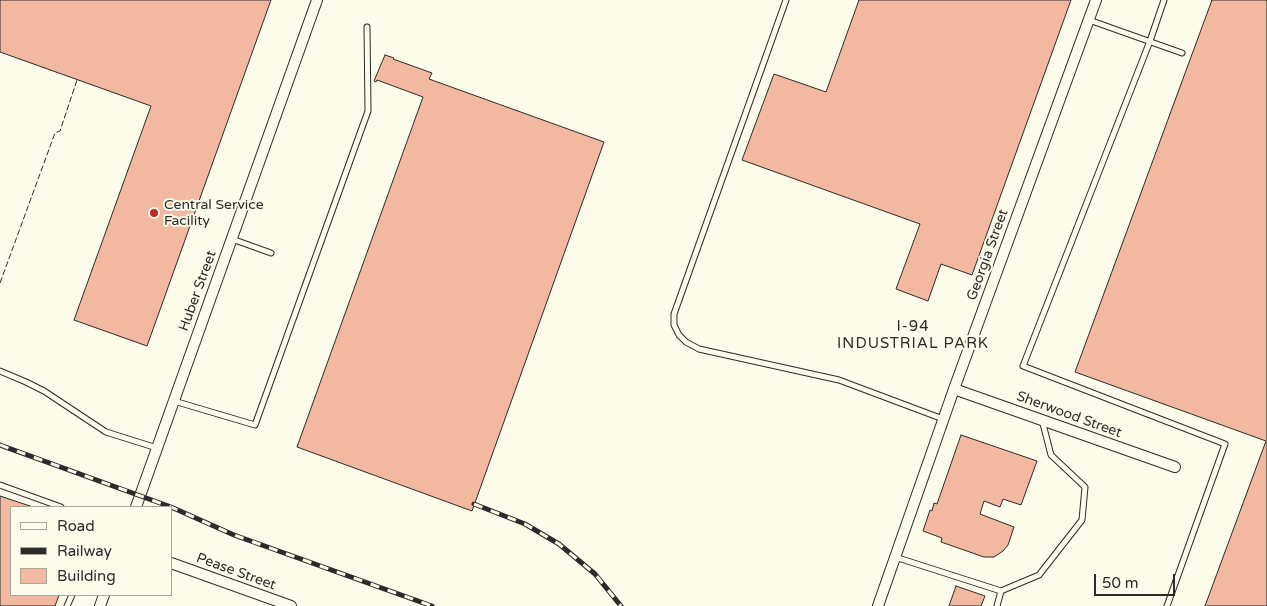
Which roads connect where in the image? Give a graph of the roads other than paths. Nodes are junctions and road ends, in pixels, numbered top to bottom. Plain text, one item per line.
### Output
1 (317, 0) edge
2 (786, 0) edge
3 (1096, 0) edge
4 (1164, 0) edge
5 (1089, 20) junction
6 (367, 27) dead end
7 (1150, 41) junction
8 (1182, 53) dead end
9 (231, 239) junction
10 (271, 253) dead end
11 (0, 371) edge
12 (954, 389) junction
13 (174, 401) junction
14 (943, 419) junction
15 (1042, 420) junction
16 (157, 448) junction
17 (1175, 468) dead end
18 (0, 485) edge
19 (57, 506) edge
20 (136, 506) edge
21 (896, 557) junction
22 (172, 563) edge
23 (1001, 591) junction
24 (291, 606) edge
25 (878, 606) edge
26 (997, 606) edge
27 (1167, 606) edge

1 - 9 street, Huber Street
2 - 14 lane
3 - 5 street, Georgia Street
4 - 7 lane
5 - 7 lane
5 - 12 street, Georgia Street
6 - 13 lane
7 - 8 lane
7 - 27 lane
9 - 10 lane
9 - 13 street, Huber Street
11 - 16 lane
12 - 14 street, Georgia Street
12 - 15 street, Sherwood Street
13 - 16 street, Huber Street
14 - 21 street, Georgia Street
15 - 17 street, Sherwood Street
15 - 23 lane
16 - 20 street, Huber Street
18 - 19 lane
21 - 23 lane
21 - 25 street, Georgia Street
22 - 24 street, Pease Street
23 - 26 lane

